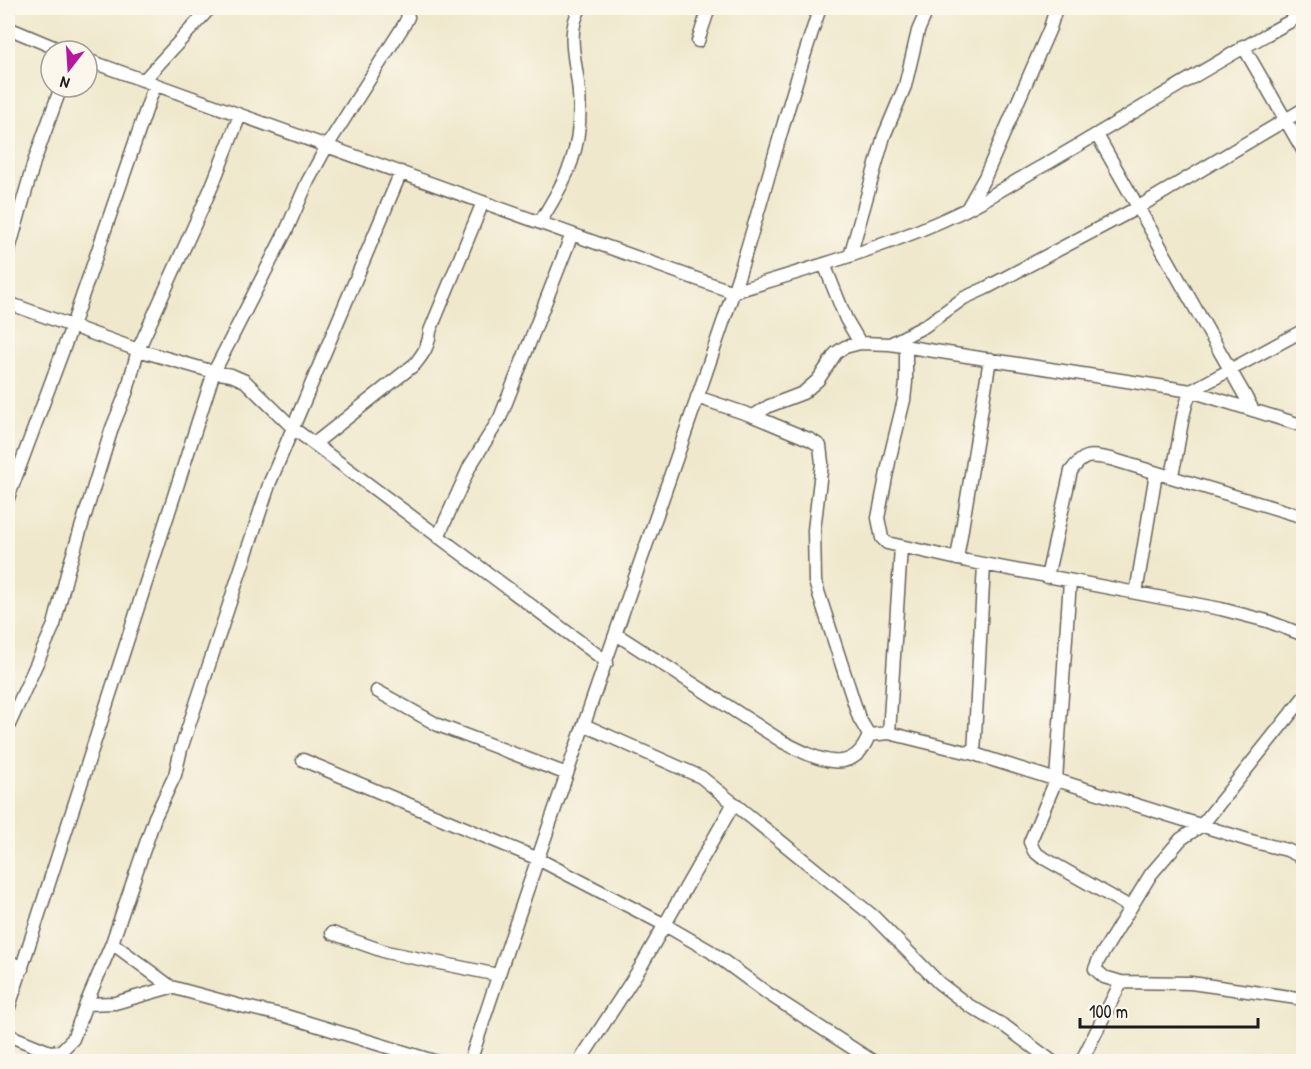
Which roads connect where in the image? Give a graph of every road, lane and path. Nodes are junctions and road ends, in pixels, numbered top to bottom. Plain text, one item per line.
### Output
1 (210, 8) edge
2 (406, 8) edge
3 (580, 8) edge
4 (709, 8) edge
5 (820, 8) edge
6 (928, 8) edge
7 (1056, 8) edge
8 (1304, 14) edge
9 (8, 28) edge
10 (39, 41) edge
11 (698, 41) dead end
12 (1243, 46) junction
13 (99, 64) edge
14 (149, 82) junction
15 (57, 99) edge
16 (1304, 109) edge
17 (240, 115) junction
18 (1286, 120) junction
19 (1097, 135) junction
20 (327, 146) junction
21 (1304, 152) edge
22 (401, 172) junction
23 (483, 202) junction
24 (1137, 208) junction
25 (967, 209) junction
26 (540, 222) junction
27 (572, 234) junction
28 (8, 253) edge
29 (850, 256) junction
30 (824, 264) junction
31 (733, 292) junction
32 (8, 303) edge
33 (72, 326) junction
34 (1304, 330) edge
35 (860, 343) junction
36 (890, 344) junction
37 (906, 346) junction
38 (138, 350) junction
39 (990, 359) junction
40 (1230, 369) junction
41 (214, 372) junction
42 (1191, 391) junction
43 (697, 397) junction
44 (1253, 410) junction
45 (753, 416) junction
46 (1304, 426) edge
47 (294, 429) junction
48 (314, 444) junction
49 (1156, 473) junction
50 (1171, 477) junction
51 (8, 498) edge
52 (1304, 517) edge
53 (438, 537) junction
54 (901, 547) junction
55 (957, 559) junction
56 (984, 565) junction
57 (1047, 577) junction
58 (1070, 581) junction
59 (1136, 593) junction
60 (616, 634) junction
61 (1304, 635) edge
62 (607, 662) junction
63 (377, 691) dead end
64 (1304, 697) edge
65 (584, 725) junction
66 (8, 727) edge
67 (889, 733) junction
68 (869, 735) junction
69 (974, 754) junction
70 (303, 760) dead end
71 (567, 774) junction
72 (1056, 780) junction
73 (734, 803) junction
74 (1202, 825) junction
75 (536, 858) junction
76 (1304, 858) edge
77 (1130, 907) junction
78 (665, 925) junction
79 (332, 933) dead end
80 (112, 943) junction
81 (8, 960) edge
82 (22, 969) junction
83 (498, 975) junction
84 (1121, 982) junction
85 (171, 987) junction
86 (1304, 999) edge
87 (86, 1004) junction
88 (8, 1010) edge
89 (8, 1035) edge
90 (437, 1062) edge
91 (470, 1062) edge
92 (579, 1062) edge
93 (874, 1062) edge
94 (1053, 1062) edge
95 (1081, 1062) edge

1 - 14 street
2 - 20 street
3 - 26 street
4 - 11 street
5 - 31 street
6 - 29 street
7 - 25 street
8 - 12 street
9 - 10 street
12 - 18 street
12 - 19 street
13 - 14 street
14 - 17 street
14 - 33 street
15 - 28 street
16 - 18 street
17 - 20 street
17 - 38 street
18 - 21 street
18 - 24 street
19 - 24 street
19 - 25 street
20 - 22 street
20 - 41 street
22 - 23 street
22 - 47 street
23 - 26 street
23 - 48 street
24 - 36 street
24 - 40 street
25 - 29 street
26 - 27 street
27 - 31 street
27 - 53 street
29 - 30 street
30 - 31 street
30 - 35 street
31 - 43 street
32 - 33 street
33 - 38 street
33 - 51 street
34 - 40 street
35 - 36 street
35 - 45 street
36 - 37 street
37 - 39 street
37 - 54 street
38 - 41 street
38 - 66 street
39 - 42 street
39 - 55 street
40 - 42 street
40 - 44 street
41 - 47 street
41 - 82 street
42 - 44 street
42 - 50 street
43 - 45 street
43 - 60 street
44 - 46 street
45 - 68 street
47 - 48 street
47 - 80 street
48 - 53 street
49 - 50 street
49 - 57 street
49 - 59 street
50 - 52 street
53 - 62 street
54 - 55 street
54 - 67 street
55 - 56 street
56 - 57 street
56 - 69 street
57 - 58 street
58 - 59 street
58 - 72 street
59 - 61 street
60 - 62 street
60 - 68 street
62 - 65 street
63 - 71 street
64 - 74 street
65 - 71 street
65 - 73 street
67 - 68 street
67 - 69 street
69 - 72 street
70 - 75 street
71 - 75 street
72 - 74 street
72 - 77 street
73 - 78 street
73 - 94 street
74 - 76 street
74 - 77 street
75 - 78 street
75 - 83 street
77 - 84 street
78 - 92 street
78 - 93 street
79 - 83 street
80 - 85 street
80 - 87 street
81 - 82 street
82 - 88 street
83 - 91 street
84 - 86 street
84 - 95 street
85 - 87 street
85 - 90 street
87 - 89 street

